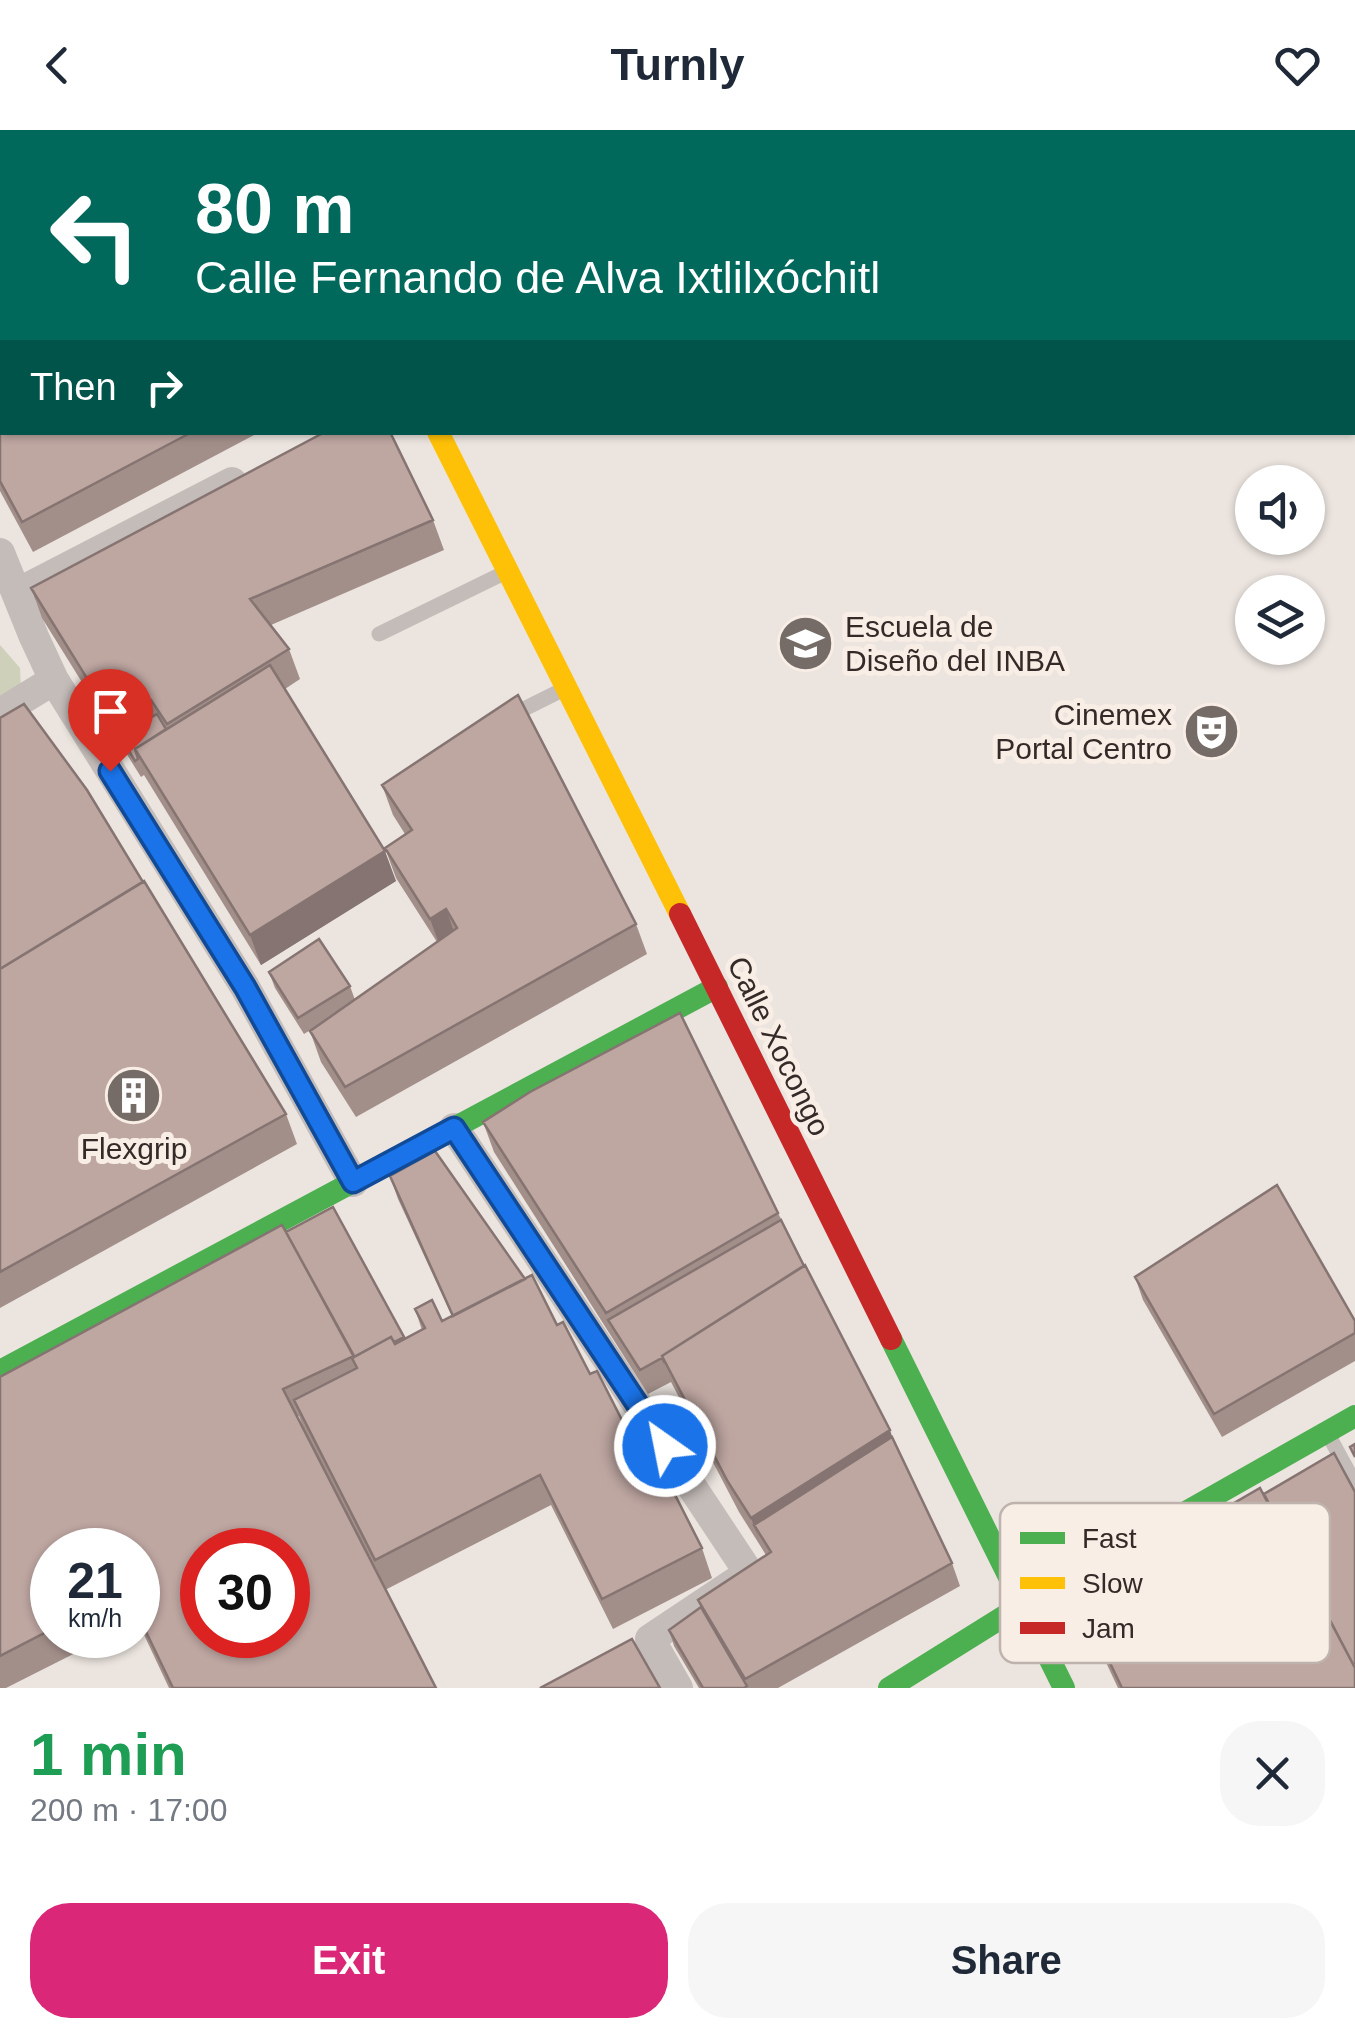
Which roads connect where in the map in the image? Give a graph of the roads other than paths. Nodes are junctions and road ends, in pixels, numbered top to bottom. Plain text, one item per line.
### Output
1 (440, 435) edge
2 (258, 468) edge
3 (0, 554) edge
4 (508, 571) junction
5 (17, 593) junction
6 (379, 634) dead end
7 (54, 680) junction
8 (566, 688) junction
9 (0, 714) edge
10 (502, 720) edge
11 (717, 987) junction
12 (454, 1128) junction
13 (353, 1182) junction
14 (0, 1371) edge
15 (1355, 1416) edge
16 (1327, 1432) junction
17 (1355, 1484) edge
18 (1202, 1503) edge
19 (1000, 1560) edge
20 (1000, 1619) edge
21 (1051, 1663) edge
22 (894, 1687) edge
23 (678, 1688) edge
24 (1064, 1688) edge

1 - 4 street, Calle Xocongo
2 - 5 street
3 - 5 street
4 - 6 lane
4 - 8 street, Calle Xocongo
5 - 7 street
7 - 9 street
7 - 13 street
8 - 10 lane
8 - 11 street, Calle Xocongo
11 - 12 street
11 - 19 street, Calle Xocongo
12 - 13 street
12 - 23 street
13 - 14 street
15 - 16 street
16 - 17 lane
16 - 18 street
20 - 22 street
21 - 24 street, Calle Xocongo

